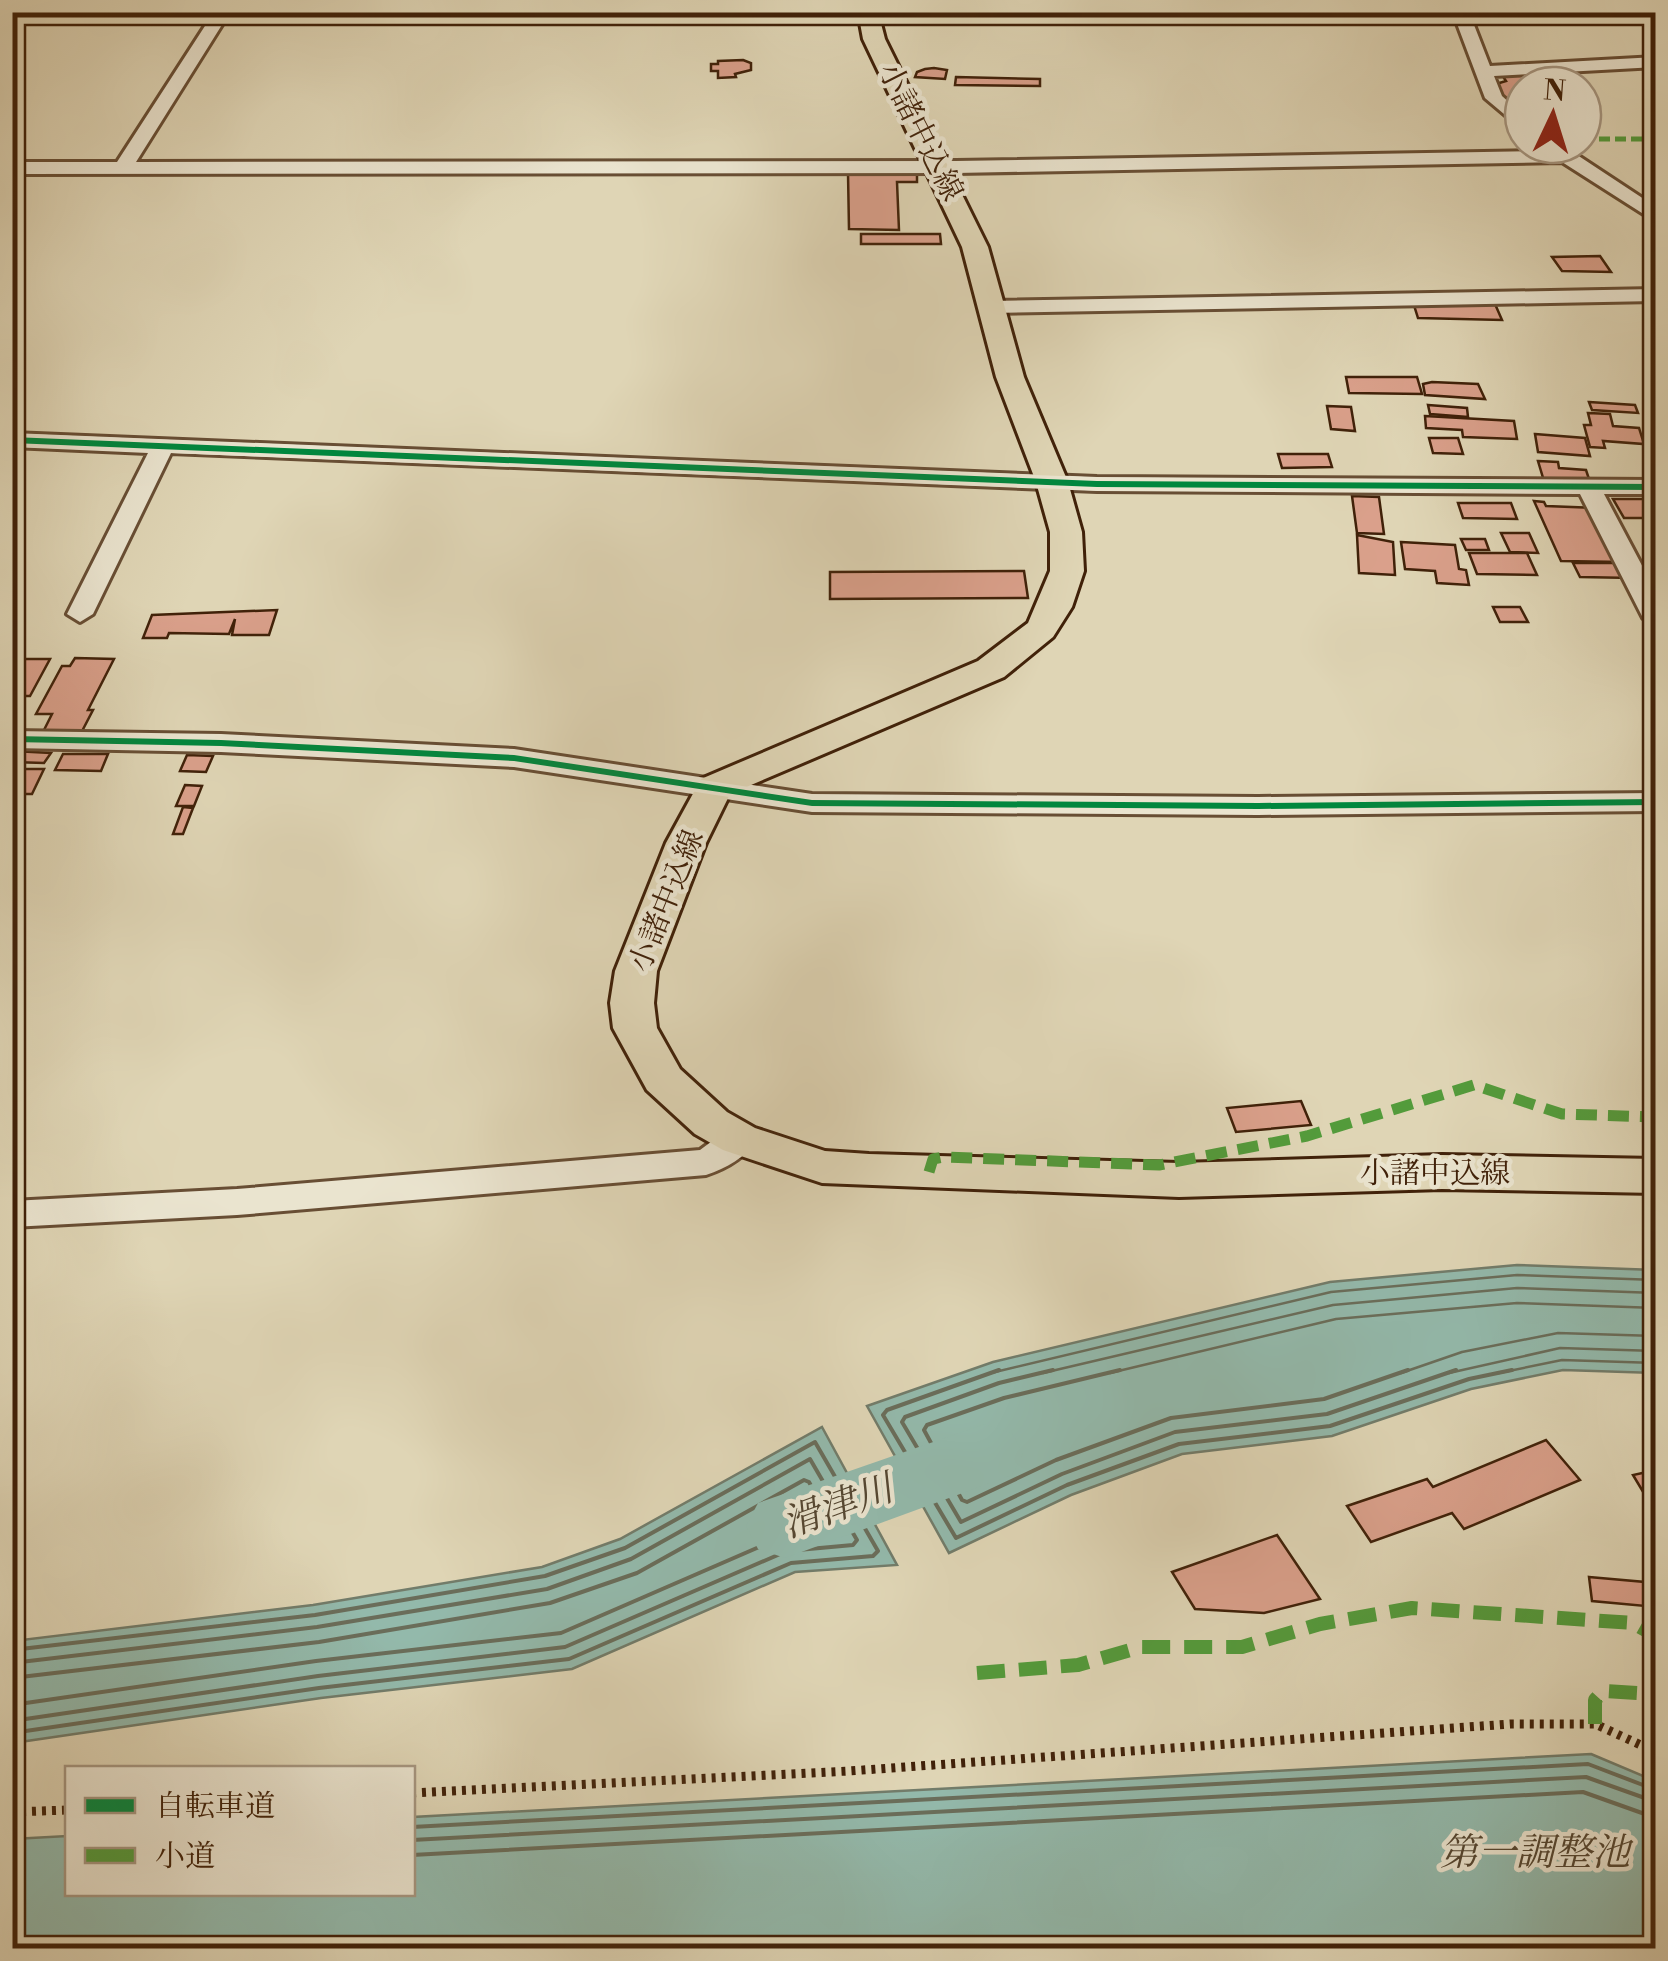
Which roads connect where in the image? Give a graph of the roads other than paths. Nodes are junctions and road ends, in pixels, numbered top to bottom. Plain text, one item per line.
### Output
1 (222, 12) edge
2 (868, 12) edge
3 (1241, 12) edge
4 (1461, 14) edge
5 (1656, 62) edge
6 (1484, 71) junction
7 (1503, 106) edge
8 (1503, 151) edge
9 (1580, 165) edge
10 (937, 166) junction
11 (12, 168) edge
12 (123, 168) junction
13 (1656, 216) edge
14 (1656, 295) edge
15 (992, 307) junction
16 (12, 440) edge
17 (163, 446) junction
18 (1052, 482) junction
19 (1588, 486) junction
20 (1656, 487) edge
21 (80, 614) dead end
22 (1656, 618) edge
23 (12, 739) edge
24 (714, 787) junction
25 (1656, 802) edge
26 (739, 1140) junction
27 (1656, 1176) edge
28 (12, 1214) edge

1 - 12 street
2 - 10 main road, 小諸中込線
3 - 4 street
4 - 6 street
5 - 6 street
6 - 7 street
8 - 10 street
9 - 13 street
10 - 12 street
10 - 15 main road, 小諸中込線
11 - 12 street
14 - 15 street
15 - 18 main road, 小諸中込線
16 - 17 street
17 - 18 street
17 - 21 street
18 - 19 street
18 - 24 main road, 小諸中込線
19 - 20 street
19 - 22 street
23 - 24 street
24 - 25 street
24 - 26 main road, 小諸中込線
26 - 27 main road, 小諸中込線
26 - 28 street

